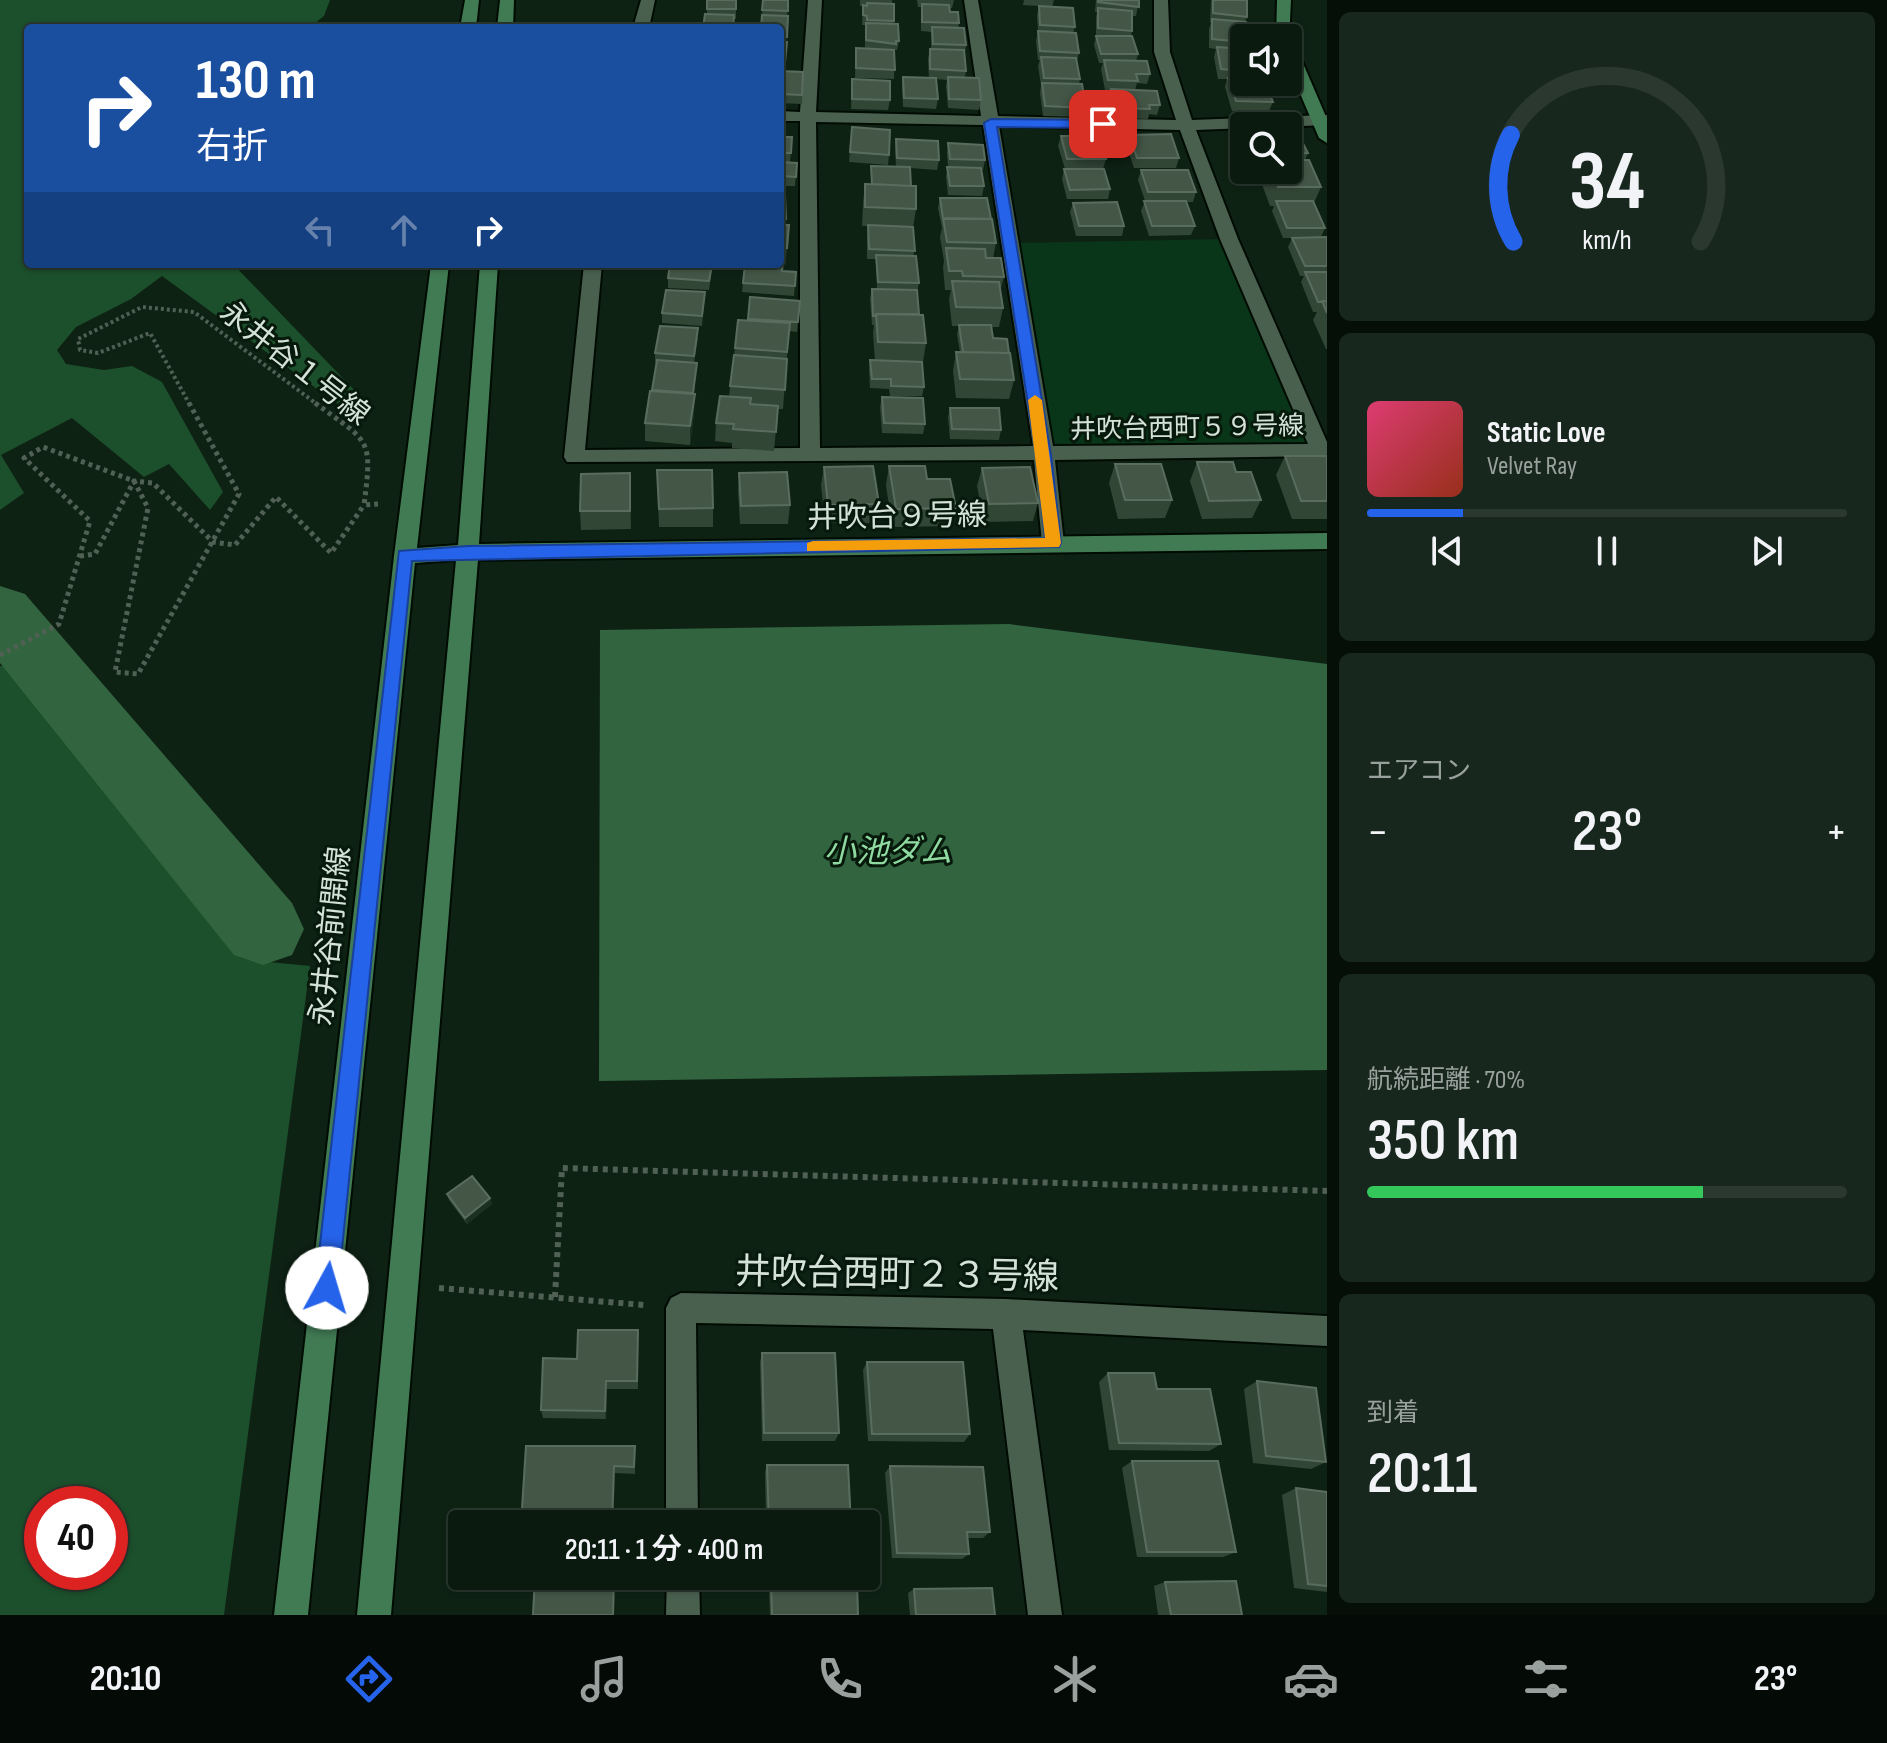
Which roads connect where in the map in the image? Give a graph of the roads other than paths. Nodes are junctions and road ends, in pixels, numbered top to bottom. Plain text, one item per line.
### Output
1 (472, 0) edge
2 (507, 0) edge
3 (648, 0) edge
4 (815, 0) edge
5 (971, 0) edge
6 (1161, 0) edge
7 (1284, 0) edge
8 (469, 24) edge
9 (505, 24) edge
10 (642, 24) edge
11 (1284, 24) edge
12 (1302, 76) edge
13 (784, 116) edge
14 (808, 118) junction
15 (1323, 120) edge
16 (991, 123) junction
17 (1186, 125) junction
18 (1327, 138) edge
19 (440, 268) edge
20 (489, 268) edge
21 (593, 268) edge
22 (1044, 455) junction
23 (810, 456) junction
24 (1327, 541) edge
25 (1053, 543) junction
26 (468, 552) junction
27 (405, 556) junction
28 (1006, 1314) junction
29 (1327, 1331) edge
30 (682, 1510) edge
31 (683, 1590) edge
32 (291, 1615) edge
33 (374, 1615) edge
34 (683, 1615) edge
35 (1045, 1615) edge

1 - 8 street
2 - 9 street
3 - 10 street
4 - 14 street
5 - 16 street
6 - 17 street, 井吹台西町５９号線
7 - 11 street
12 - 15 street
13 - 14 street
14 - 16 street
14 - 23 street
15 - 17 street
15 - 18 street
16 - 17 street
16 - 22 street
17 - 22 street, 井吹台西町５９号線
19 - 27 street, 永井谷前開線
20 - 26 street
21 - 23 street, 井吹台西町５９号線
22 - 23 street, 井吹台西町５９号線
22 - 25 street
24 - 25 street, 井吹台９号線
25 - 26 street, 井吹台９号線
26 - 27 street, 井吹台９号線
26 - 33 street
27 - 32 street, 永井谷前開線
28 - 29 street, 井吹台西町２３号線
28 - 30 street, 井吹台西町２３号線
28 - 35 street
31 - 34 street

